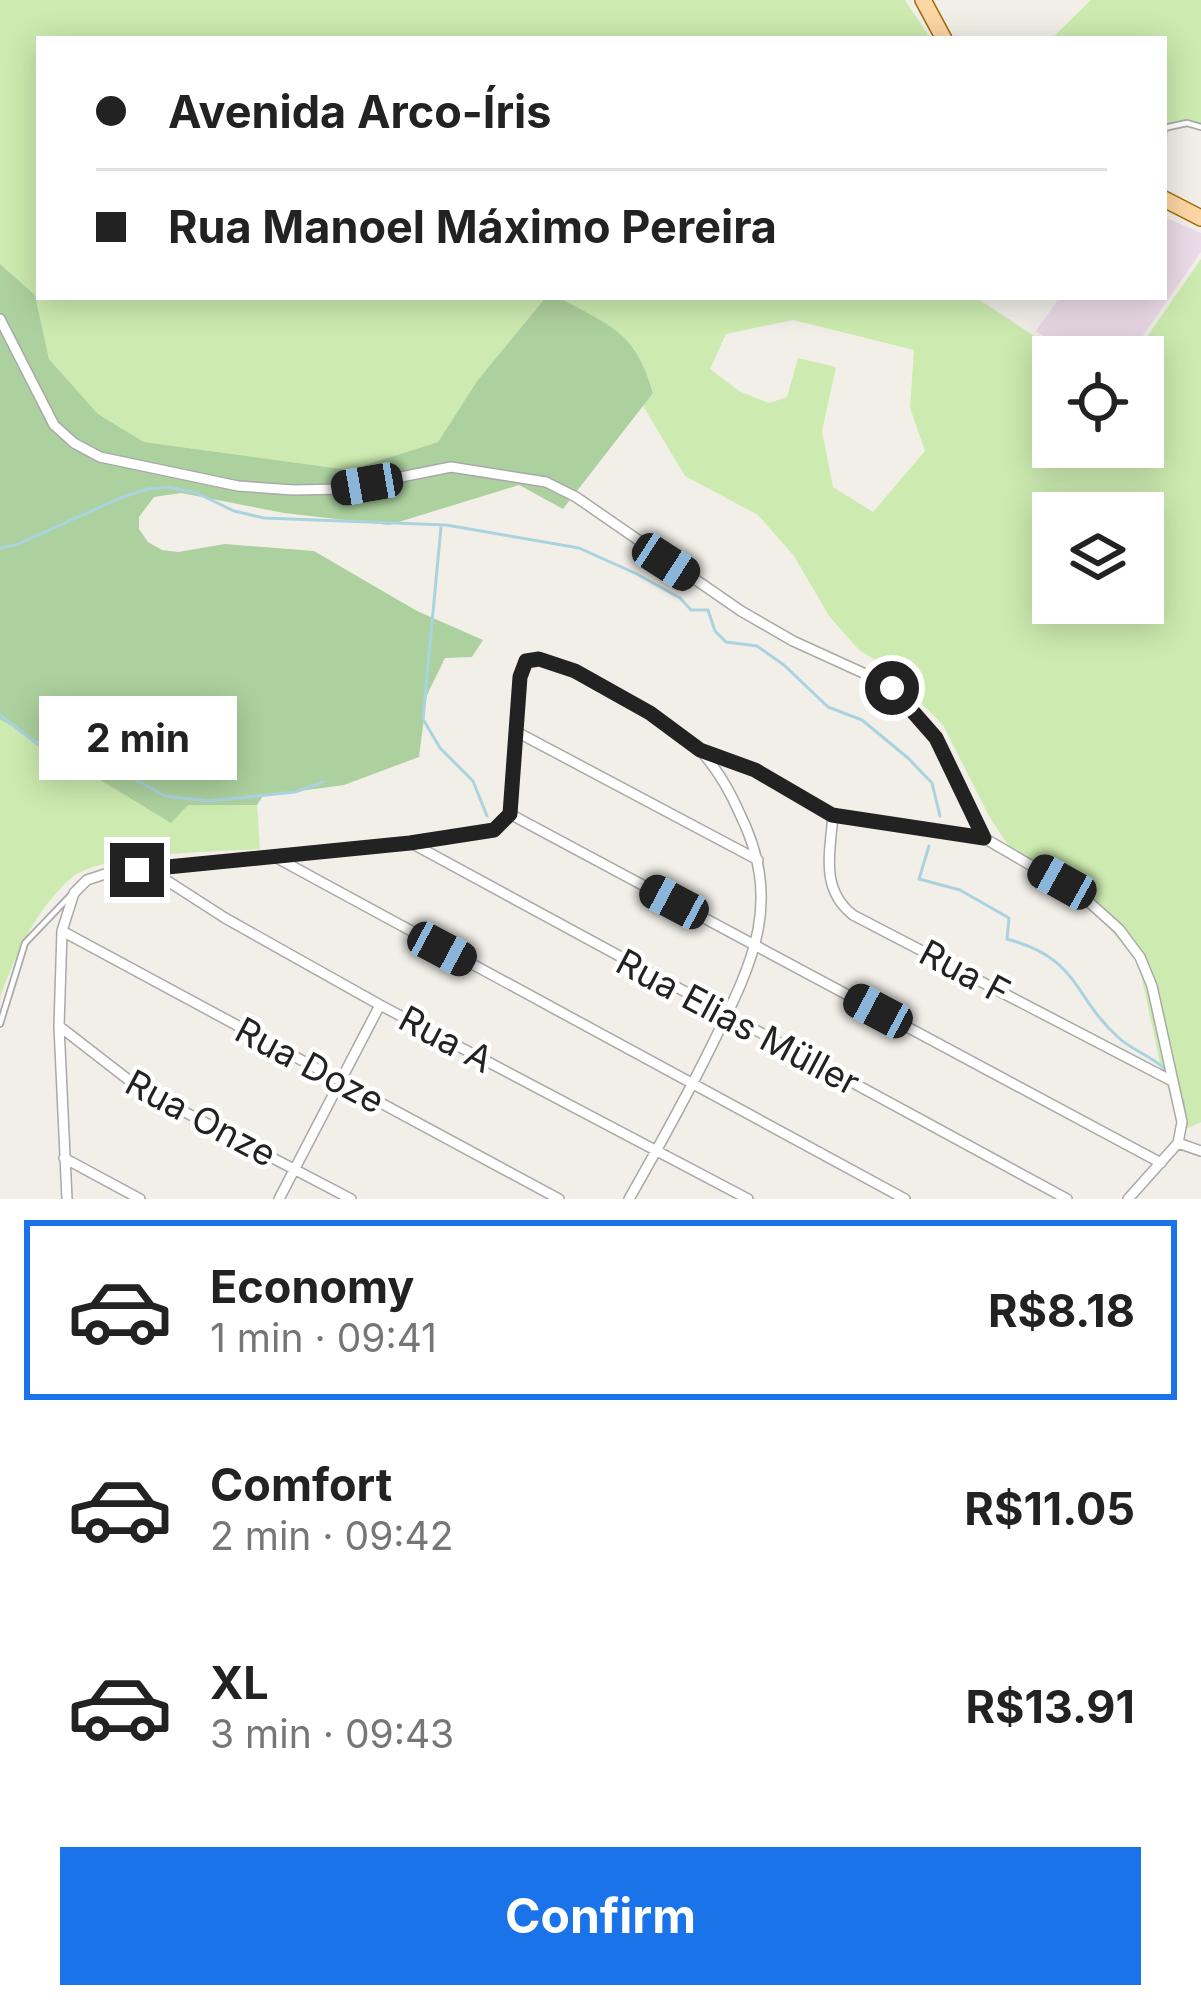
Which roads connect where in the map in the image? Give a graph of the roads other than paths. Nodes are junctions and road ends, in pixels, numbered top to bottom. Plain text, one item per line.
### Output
1 (923, 0) edge
2 (942, 36) edge
3 (1167, 127) edge
4 (1201, 127) edge
5 (1167, 201) edge
6 (1201, 218) edge
7 (0, 320) edge
8 (515, 731) junction
9 (700, 750) junction
10 (510, 814) junction
11 (832, 815) junction
12 (984, 838) junction
13 (410, 843) junction
14 (276, 858) junction
15 (758, 860) junction
16 (149, 869) junction
17 (80, 886) junction
18 (62, 931) junction
19 (756, 945) junction
20 (380, 1005) junction
21 (726, 1016) junction
22 (0, 1024) edge
23 (59, 1026) junction
24 (340, 1081) junction
25 (1173, 1082) junction
26 (692, 1084) junction
27 (1201, 1137) edge
28 (1182, 1144) junction
29 (657, 1150) junction
30 (1201, 1151) edge
31 (64, 1158) junction
32 (1161, 1163) junction
33 (296, 1169) junction
34 (67, 1199) edge
35 (140, 1199) edge
36 (279, 1199) edge
37 (351, 1199) edge
38 (560, 1199) edge
39 (629, 1199) edge
40 (748, 1199) edge
41 (905, 1199) edge
42 (1067, 1199) edge
43 (1128, 1199) edge

1 - 2 main road
3 - 4 lane
5 - 6 main road
7 - 12 street
8 - 9 street
8 - 10 street
8 - 15 street
9 - 11 street
9 - 15 street
10 - 13 street
10 - 19 street
11 - 12 street
11 - 25 street, Rua F
12 - 25 street
13 - 14 street
13 - 21 street, Rua Elias Müller
14 - 16 street
14 - 26 street
15 - 19 street
16 - 17 street
16 - 20 street, Rua A
17 - 18 street
17 - 22 lane
18 - 23 street
18 - 24 street, Rua Doze
19 - 21 street
19 - 32 street
20 - 24 street
20 - 29 street, Rua A
21 - 26 street
21 - 42 street, Rua Elias Müller
23 - 31 street
23 - 33 street, Rua Onze
24 - 33 street
24 - 38 street, Rua Doze
25 - 28 street
26 - 29 street
26 - 41 street
27 - 28 street
28 - 30 street
28 - 32 street
29 - 39 street
29 - 40 street, Rua A
31 - 34 street
31 - 35 street
32 - 43 street
33 - 36 street
33 - 37 street, Rua Onze

